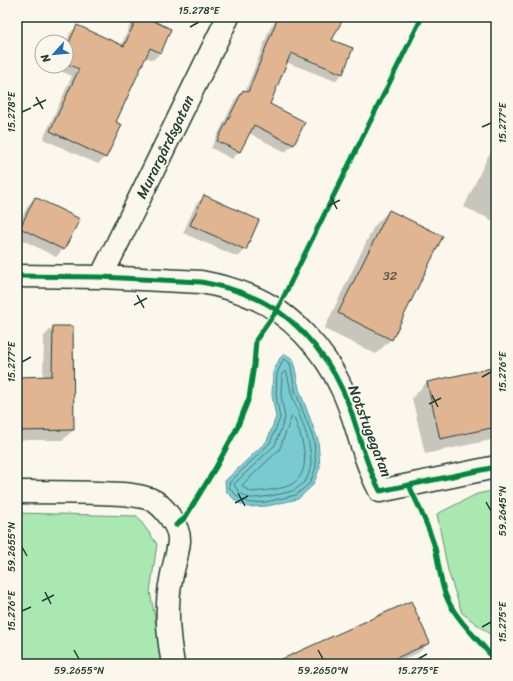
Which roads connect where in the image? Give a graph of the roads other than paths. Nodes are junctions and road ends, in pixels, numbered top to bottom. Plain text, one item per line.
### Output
1 (228, 17) edge
2 (17, 276) edge
3 (101, 277) junction
4 (496, 467) edge
5 (17, 492) edge
6 (173, 664) edge

1 - 3 street, Murargårdsgatan
2 - 3 street, Notstugegatan
3 - 4 street, Notstugegatan
5 - 6 street

